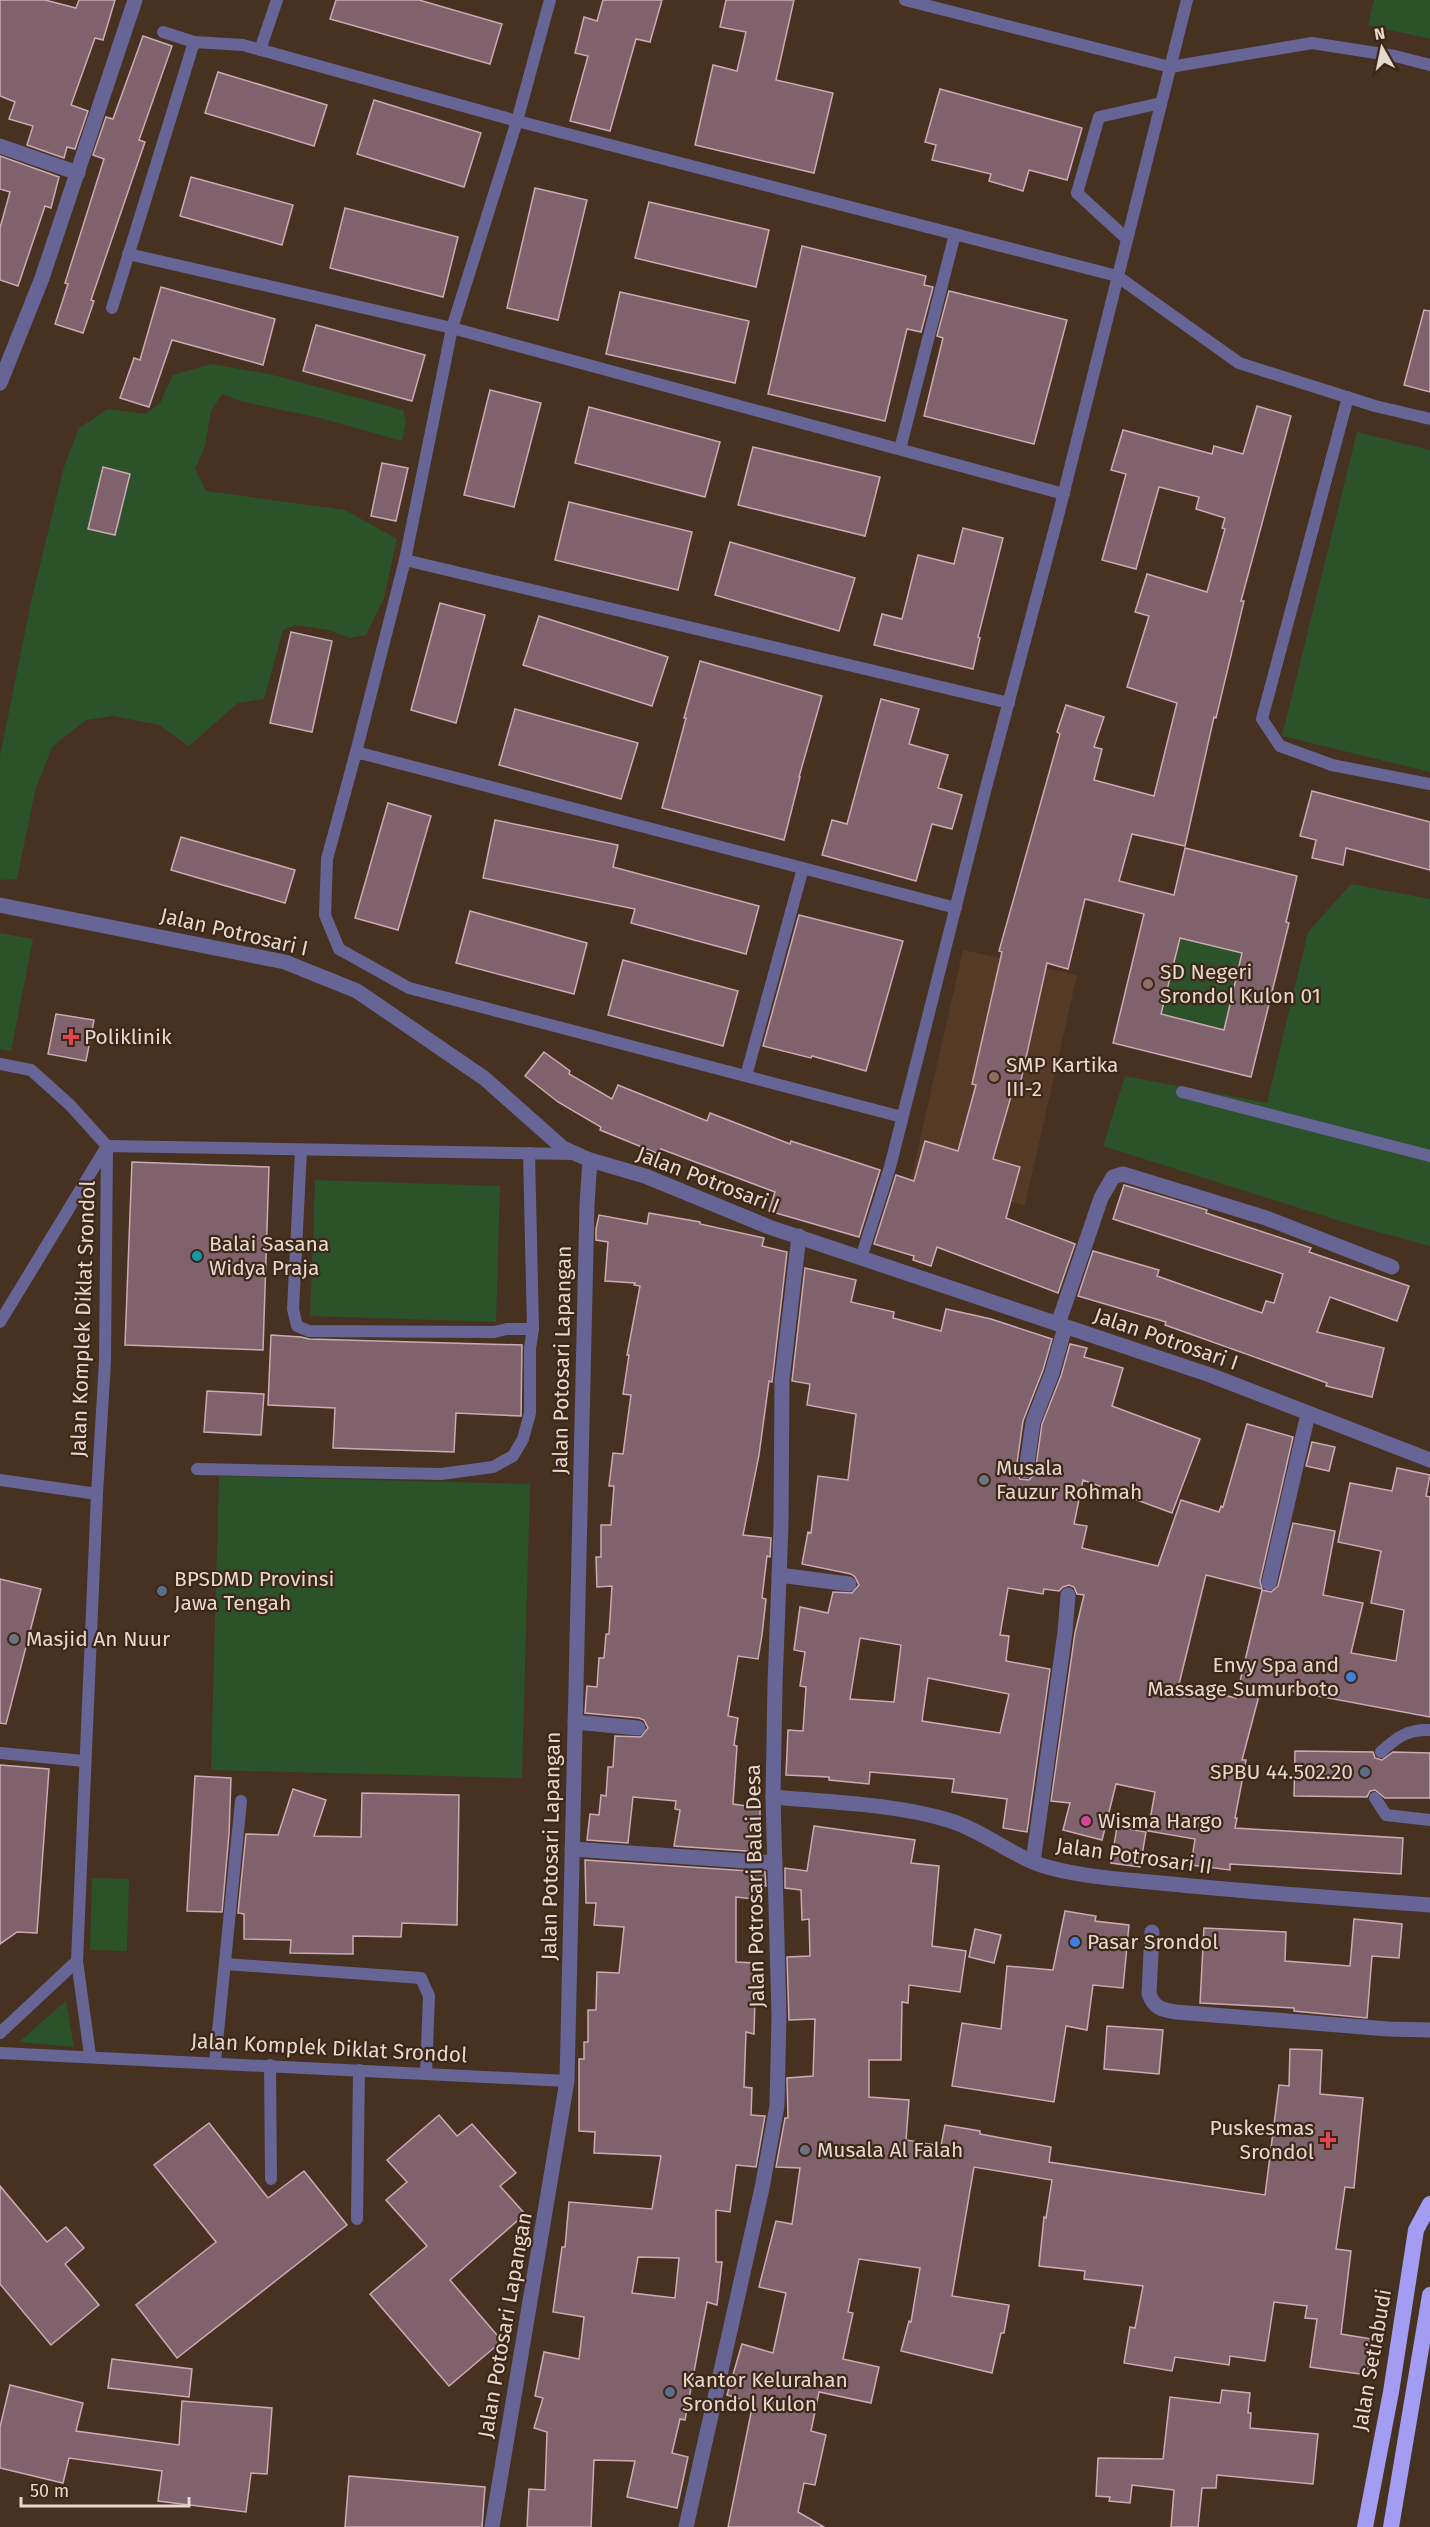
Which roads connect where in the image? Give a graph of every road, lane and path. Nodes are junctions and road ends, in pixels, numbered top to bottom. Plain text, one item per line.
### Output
1 (135, 0) edge
2 (277, 0) edge
3 (550, 0) edge
4 (905, 0) edge
5 (1187, 0) edge
6 (163, 32) dead end
7 (194, 42) junction
8 (260, 50) junction
9 (1430, 65) edge
10 (1170, 66) junction
11 (1161, 103) junction
12 (517, 121) junction
13 (0, 146) edge
14 (78, 172) junction
15 (955, 234) junction
16 (1126, 239) junction
17 (128, 254) junction
18 (1117, 276) junction
19 (112, 308) dead end
20 (452, 328) junction
21 (0, 383) edge
22 (1348, 397) junction
23 (1430, 419) edge
24 (900, 449) junction
25 (1064, 494) junction
26 (405, 560) junction
27 (1009, 703) junction
28 (356, 752) junction
29 (1430, 784) edge
30 (803, 868) junction
31 (0, 904) edge
32 (956, 908) junction
33 (0, 1064) edge
34 (746, 1076) junction
35 (1182, 1092) dead end
36 (902, 1118) junction
37 (107, 1146) junction
38 (301, 1150) junction
39 (529, 1152) junction
40 (1430, 1156) edge
41 (583, 1157) junction
42 (799, 1236) junction
43 (861, 1258) junction
44 (1392, 1267) dead end
45 (0, 1322) edge
46 (1062, 1325) junction
47 (533, 1329) junction
48 (1308, 1414) junction
49 (1430, 1460) edge
50 (197, 1469) dead end
51 (1026, 1471) dead end
52 (0, 1480) edge
53 (97, 1494) junction
54 (779, 1575) junction
55 (1269, 1583) dead end
56 (849, 1584) dead end
57 (1068, 1595) dead end
58 (575, 1722) junction
59 (638, 1728) dead end
60 (1430, 1730) edge
61 (1381, 1752) dead end
62 (0, 1753) edge
63 (84, 1761) junction
64 (773, 1797) junction
65 (1375, 1797) dead end
66 (241, 1801) dead end
67 (1430, 1820) edge
68 (572, 1849) junction
69 (1033, 1862) junction
70 (775, 1863) junction
71 (1430, 1905) edge
72 (1152, 1932) dead end
73 (76, 1961) junction
74 (225, 1964) junction
75 (1430, 2030) edge
76 (0, 2033) edge
77 (0, 2053) edge
78 (90, 2055) junction
79 (215, 2062) junction
80 (270, 2065) junction
81 (359, 2070) junction
82 (426, 2073) junction
83 (567, 2081) junction
84 (271, 2179) dead end
85 (1430, 2204) edge
86 (357, 2219) dead end
87 (1430, 2295) edge
88 (492, 2527) edge
89 (686, 2527) edge
90 (1365, 2527) edge
91 (1391, 2527) edge

1 - 14 street
2 - 8 lane
3 - 12 lane
4 - 10 lane
5 - 10 lane
6 - 7 lane
7 - 8 lane
7 - 17 lane
8 - 12 lane
9 - 10 lane
10 - 11 lane
11 - 16 lane
11 - 16 lane
12 - 15 lane
12 - 20 lane
13 - 14 street
14 - 21 street
15 - 18 lane
15 - 24 lane
16 - 18 lane
17 - 19 lane
17 - 20 lane
18 - 22 lane
18 - 25 lane
20 - 24 lane
20 - 26 lane
22 - 23 lane
22 - 29 lane
24 - 25 lane
25 - 27 lane
26 - 27 lane
26 - 28 lane
27 - 32 lane
28 - 30 lane
28 - 34 lane
30 - 32 lane
30 - 34 lane
31 - 41 street, Jalan Potrosari I
32 - 36 lane
33 - 37 lane
34 - 36 lane
35 - 40 lane
36 - 43 lane
37 - 38 lane
37 - 45 lane, Jalan Komplek Diklat Srondol
37 - 53 lane, Jalan Komplek Diklat Srondol
38 - 39 lane
38 - 47 lane
39 - 41 lane
39 - 47 lane
41 - 42 street, Jalan Potrosari I
41 - 58 street, Jalan Potosari Lapangan
42 - 43 street, Jalan Potrosari I
42 - 54 street, Jalan Potrosari Balai Desa
43 - 46 street, Jalan Potrosari I
44 - 46 street
46 - 48 street, Jalan Potrosari I
46 - 51 street
47 - 50 lane
48 - 49 street, Jalan Potrosari I
48 - 55 street
52 - 53 lane
53 - 63 lane, Jalan Komplek Diklat Srondol
54 - 56 street
54 - 64 street, Jalan Potrosari Balai Desa
57 - 69 street
58 - 59 street
58 - 68 street, Jalan Potosari Lapangan
60 - 61 lane
62 - 63 lane
63 - 73 lane, Jalan Komplek Diklat Srondol
64 - 69 street, Jalan Potrosari II
64 - 70 street, Jalan Potrosari Balai Desa
65 - 67 lane
66 - 74 lane
68 - 70 street
68 - 83 street, Jalan Potosari Lapangan
69 - 71 street, Jalan Potrosari II
70 - 89 street, Jalan Potrosari Balai Desa
72 - 75 street
73 - 76 lane
73 - 78 lane, Jalan Komplek Diklat Srondol
74 - 79 lane
74 - 82 lane
77 - 78 lane, Jalan Komplek Diklat Srondol
78 - 79 lane, Jalan Komplek Diklat Srondol
79 - 80 lane, Jalan Komplek Diklat Srondol
80 - 81 lane, Jalan Komplek Diklat Srondol
80 - 84 lane
81 - 82 lane, Jalan Komplek Diklat Srondol
81 - 86 lane
82 - 83 lane, Jalan Komplek Diklat Srondol
83 - 88 street, Jalan Potosari Lapangan
85 - 90 highway, Jalan Setiabudi
87 - 91 highway

